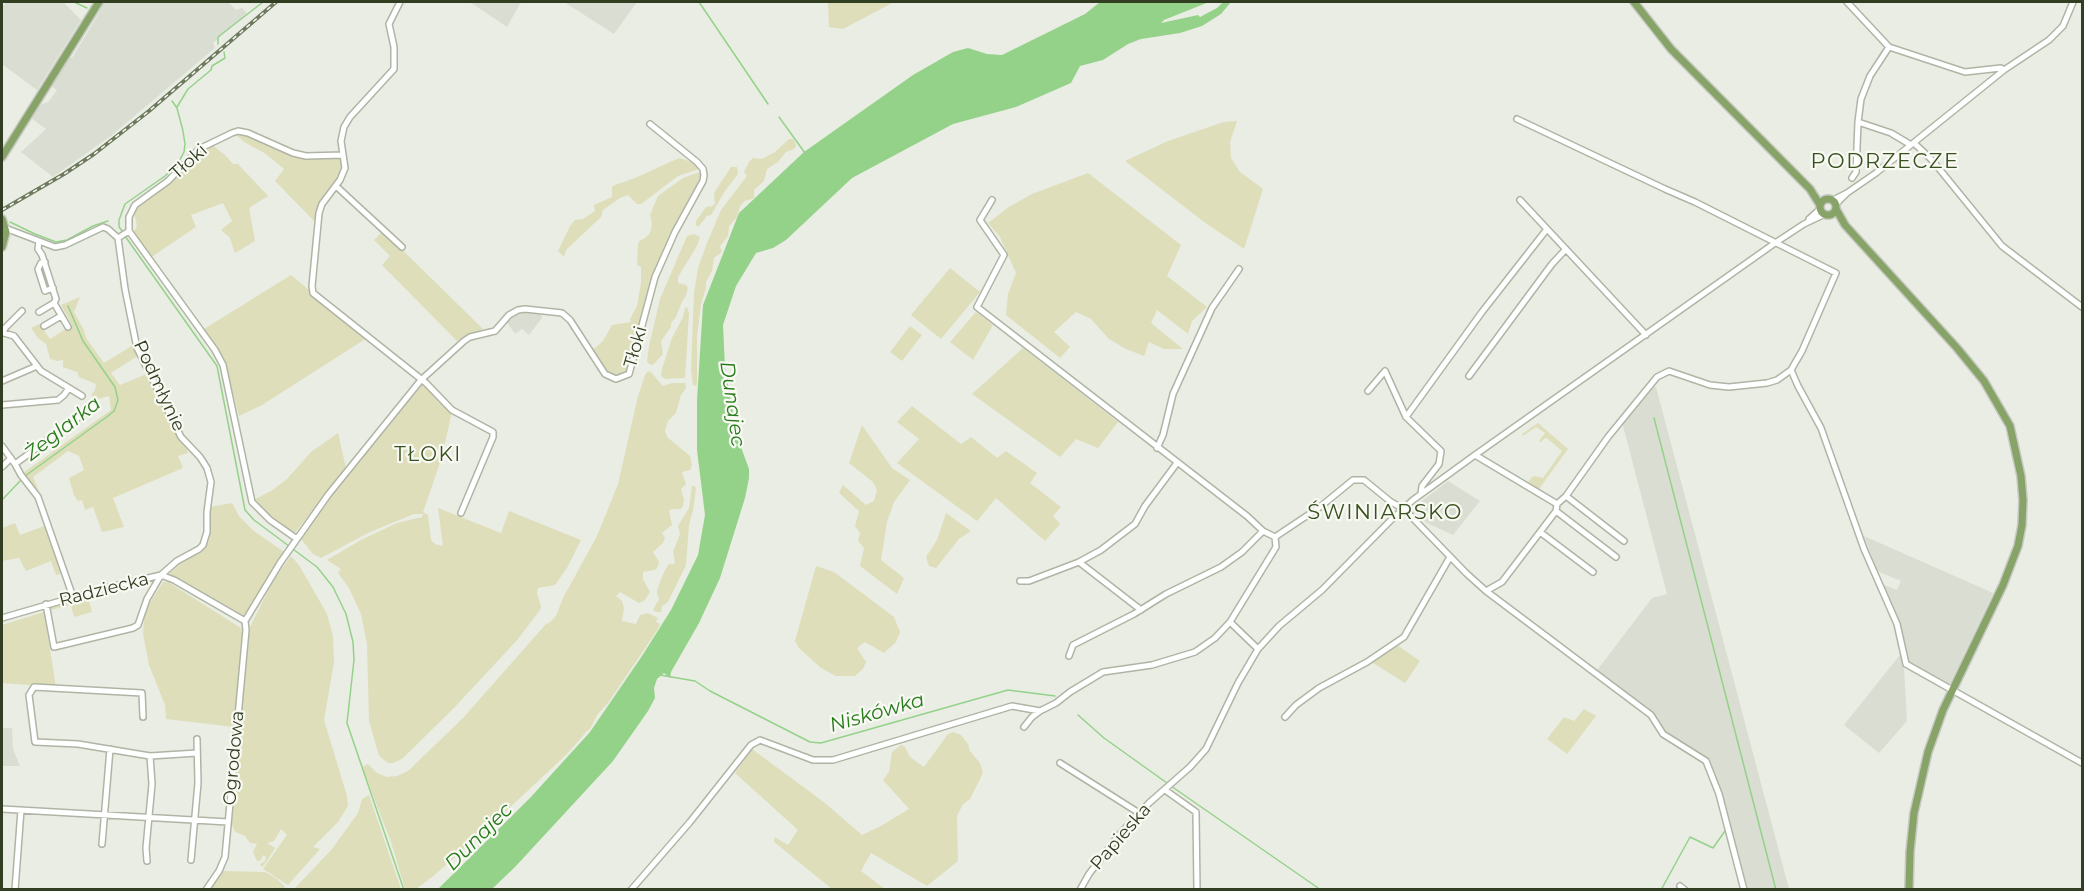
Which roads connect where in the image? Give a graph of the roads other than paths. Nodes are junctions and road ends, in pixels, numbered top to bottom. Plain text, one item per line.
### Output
1 (99, 2) edge
2 (400, 2) edge
3 (1634, 2) edge
4 (1847, 2) edge
5 (2073, 2) edge
6 (1889, 47) junction
7 (2004, 70) junction
8 (1517, 119) dead end
9 (1858, 122) junction
10 (650, 124) dead end
11 (1912, 144) junction
12 (4, 146) edge
13 (343, 155) junction
14 (2, 156) edge
15 (1852, 178) dead end
16 (336, 186) junction
17 (992, 200) dead end
18 (1520, 200) dead end
19 (1828, 207) junction
20 (2, 219) edge
21 (5, 228) junction
22 (1547, 229) junction
23 (124, 234) junction
24 (39, 241) junction
25 (1775, 243) junction
26 (2, 247) edge
27 (402, 247) dead end
28 (1566, 249) junction
29 (1239, 269) dead end
30 (54, 303) junction
31 (2082, 307) edge
32 (22, 310) dead end
33 (39, 312) dead end
34 (61, 316) junction
35 (44, 326) dead end
36 (68, 327) dead end
37 (3, 333) edge
38 (1646, 335) junction
39 (37, 366) junction
40 (1791, 370) junction
41 (1469, 376) dead end
42 (421, 380) junction
43 (2, 381) edge
44 (69, 388) junction
45 (1368, 391) dead end
46 (82, 396) dead end
47 (2, 405) edge
48 (94, 406) dead end
49 (1406, 417) junction
50 (2, 446) edge
51 (1157, 448) junction
52 (1475, 456) junction
53 (13, 461) junction
54 (1177, 464) junction
55 (2, 467) edge
56 (1421, 494) junction
57 (1566, 496) junction
58 (1556, 508) junction
59 (1404, 509) junction
60 (461, 513) dead end
61 (1263, 531) junction
62 (1540, 532) junction
63 (1275, 537) junction
64 (296, 541) junction
65 (1624, 541) dead end
66 (1450, 557) junction
67 (1616, 557) dead end
68 (1079, 562) junction
69 (1593, 572) dead end
70 (161, 576) junction
71 (1020, 581) dead end
72 (1486, 591) junction
73 (73, 597) junction
74 (46, 604) junction
75 (1141, 610) junction
76 (2, 618) edge
77 (245, 621) junction
78 (1230, 622) junction
79 (1258, 649) junction
80 (1069, 656) dead end
81 (1952, 690) junction
82 (1040, 711) junction
83 (142, 717) dead end
84 (1285, 717) dead end
85 (1024, 728) dead end
86 (196, 739) dead end
87 (110, 749) junction
88 (197, 753) junction
89 (150, 756) junction
90 (1060, 763) dead end
91 (2082, 763) edge
92 (1166, 789) junction
93 (2, 809) edge
94 (21, 810) junction
95 (1139, 813) junction
96 (104, 815) junction
97 (149, 817) junction
98 (194, 820) junction
99 (228, 822) junction
100 (102, 844) dead end
101 (191, 860) dead end
102 (147, 861) dead end
103 (15, 890) edge
104 (206, 890) edge
105 (631, 890) edge
106 (1080, 890) edge
107 (1197, 890) edge
108 (1744, 890) edge
109 (1909, 890) edge

1 - 12 main road
2 - 13 street
3 - 19 main road
4 - 6 street
5 - 7 street
6 - 7 street
6 - 9 street
7 - 11 street
8 - 25 street
9 - 11 street
9 - 15 street
10 - 42 street, Tłoki
11 - 19 street
11 - 31 street
12 - 14 main road
13 - 16 street
13 - 23 street, Tłoki
16 - 27 street
16 - 42 street
17 - 51 street
18 - 22 street
19 - 25 street
19 - 81 main road
20 - 21 main road
21 - 24 street
21 - 26 main road
22 - 28 street
22 - 49 street
23 - 24 street
23 - 64 street
23 - 70 street, Podmłynie
24 - 30 street
25 - 38 street
25 - 40 street
28 - 38 street
28 - 41 street
29 - 51 street
30 - 33 street
30 - 34 street
32 - 37 street
34 - 35 street
34 - 36 street
37 - 39 street
38 - 52 street
39 - 43 street
39 - 44 street
40 - 57 street
40 - 81 street
42 - 60 street
42 - 64 street, Tłoki
44 - 46 street
44 - 47 street
45 - 49 street
48 - 53 street
49 - 56 street
50 - 53 street
51 - 54 street
52 - 56 street
52 - 58 street
53 - 55 street
53 - 73 street
54 - 61 street
54 - 68 street
56 - 59 street, Papieska
57 - 58 street
57 - 65 street
58 - 62 street
58 - 67 street
59 - 63 street
59 - 66 street
59 - 79 street, Papieska
61 - 63 street
61 - 75 street
62 - 69 street
62 - 72 street
63 - 78 street
64 - 77 street, Tłoki
66 - 72 street
66 - 84 street
68 - 71 street
68 - 75 street
70 - 73 street, Radziecka
70 - 74 street, Radziecka
70 - 77 street, Radziecka
72 - 108 street
73 - 74 street, Radziecka
74 - 76 street, Radziecka
75 - 80 street
77 - 99 street, Ogrodowa
78 - 79 street
78 - 82 street
79 - 92 street, Papieska
81 - 91 street
81 - 109 main road
82 - 85 street
82 - 105 street
83 - 87 street
86 - 88 street
87 - 89 street
87 - 96 street
88 - 89 street
88 - 98 street
89 - 97 street
90 - 95 street
92 - 95 street, Papieska
92 - 107 street
93 - 94 street
94 - 96 street
94 - 103 street
95 - 106 street, Papieska
96 - 97 street
96 - 100 street
97 - 98 street
97 - 102 street
98 - 99 street
98 - 101 street
99 - 104 street, Ogrodowa

